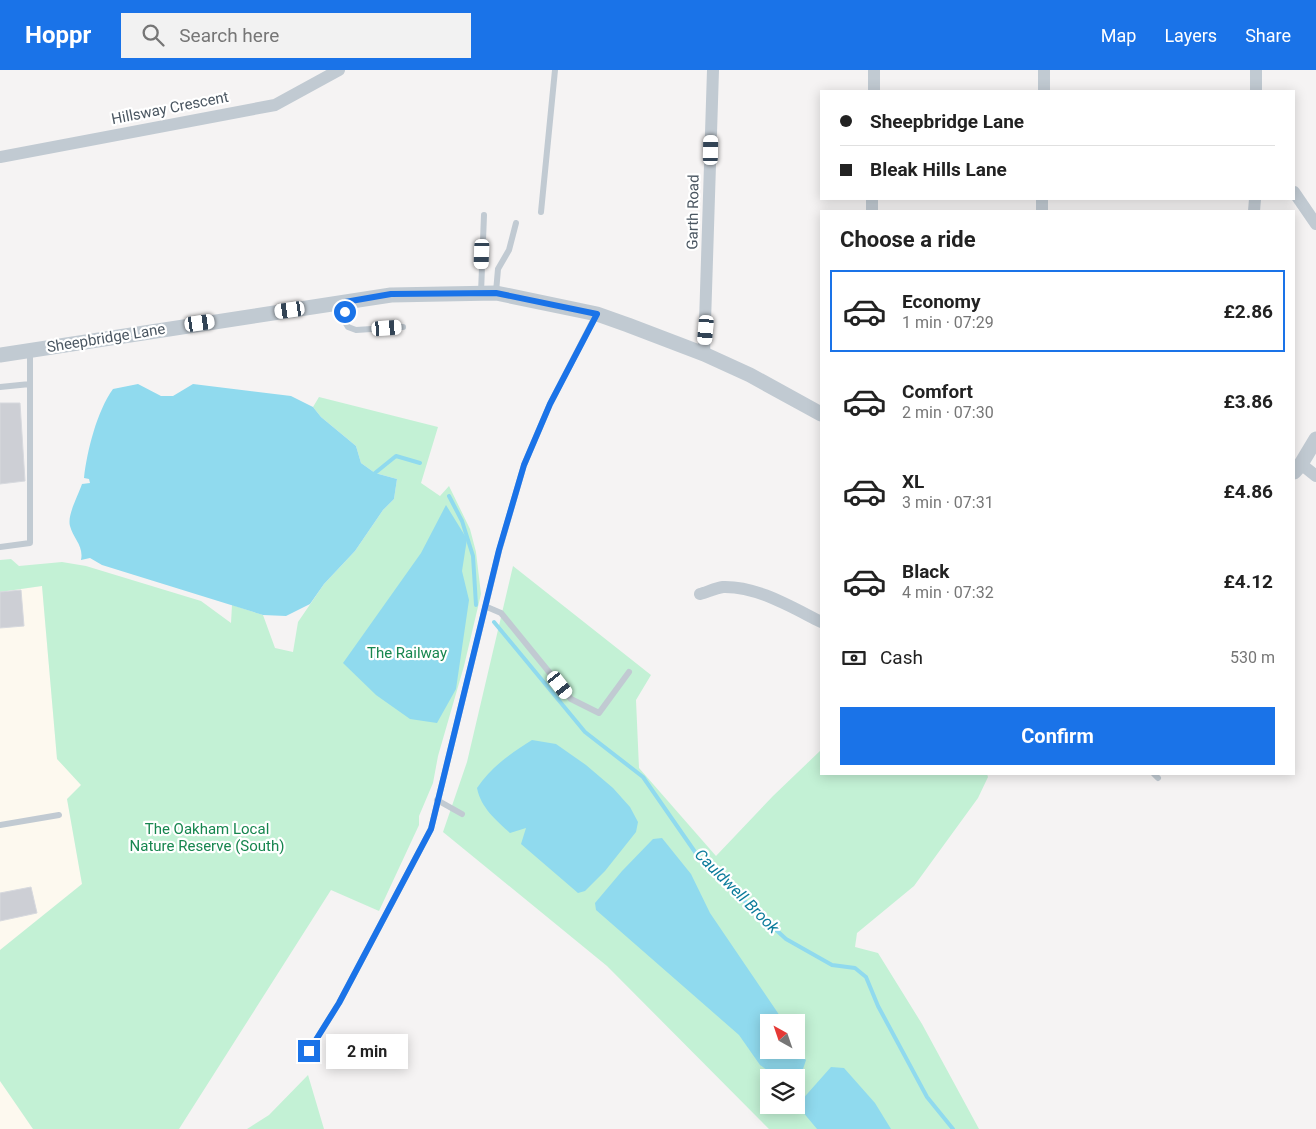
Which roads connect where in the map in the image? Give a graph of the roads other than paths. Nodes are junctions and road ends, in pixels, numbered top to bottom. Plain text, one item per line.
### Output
1 (339, 70) edge
2 (555, 70) edge
3 (713, 70) edge
4 (874, 70) edge
5 (1044, 70) edge
6 (1256, 70) edge
7 (874, 90) edge
8 (1044, 90) edge
9 (1256, 90) edge
10 (0, 157) edge
11 (1295, 193) edge
12 (541, 212) dead end
13 (484, 215) dead end
14 (516, 223) dead end
15 (1316, 224) edge
16 (488, 293) junction
17 (345, 302) junction
18 (597, 314) junction
19 (403, 328) dead end
20 (30, 350) junction
21 (704, 354) junction
22 (0, 355) edge
23 (30, 384) junction
24 (0, 387) edge
25 (820, 413) edge
26 (1316, 439) edge
27 (1297, 468) edge
28 (1316, 476) edge
29 (0, 546) edge
30 (700, 594) dead end
31 (486, 607) junction
32 (820, 622) edge
33 (629, 672) dead end
34 (438, 800) junction
35 (462, 814) dead end
36 (60, 816) dead end
37 (0, 825) edge
38 (309, 1051) dead end

1 - 10 street, Hillsway Crescent
2 - 12 lane
3 - 21 street, Garth Road
4 - 7 street
5 - 8 street
6 - 9 street
11 - 15 street
13 - 16 lane
14 - 16 lane
16 - 17 street, Sheepbridge Lane
16 - 18 street, Sheepbridge Lane
17 - 19 lane
17 - 20 street, Sheepbridge Lane
18 - 21 street, Sheepbridge Lane
18 - 31 lane
20 - 22 street, Sheepbridge Lane
20 - 23 lane
21 - 25 street, Sheepbridge Lane
23 - 24 lane
23 - 29 lane
26 - 27 street
27 - 28 street
30 - 32 street
31 - 33 lane
31 - 34 lane
34 - 35 lane
34 - 38 lane
36 - 37 lane

